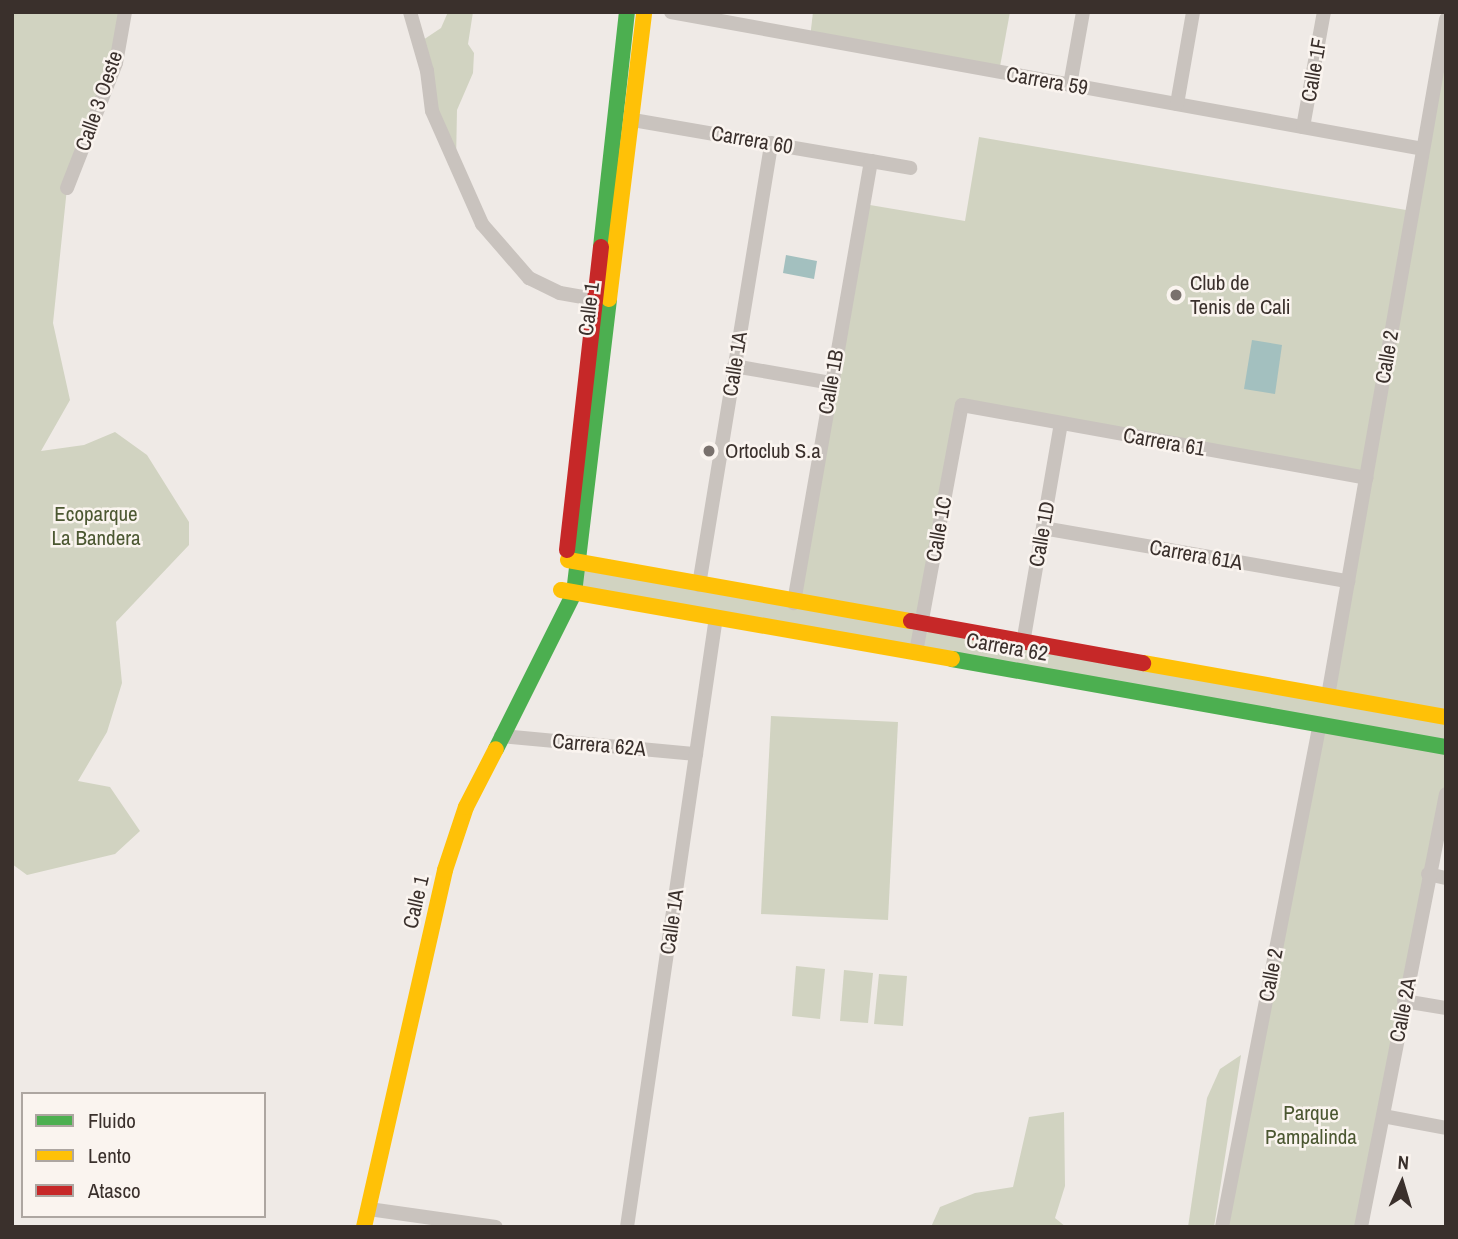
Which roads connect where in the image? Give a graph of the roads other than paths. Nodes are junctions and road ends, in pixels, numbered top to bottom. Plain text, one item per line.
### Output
1 (125, 12) edge
2 (410, 12) edge
3 (627, 12) edge
4 (644, 12) edge
5 (671, 12) edge
6 (1083, 12) edge
7 (1193, 12) edge
8 (1324, 12) edge
9 (1446, 20) edge
10 (1070, 85) junction
11 (1177, 104) junction
12 (633, 120) junction
13 (1303, 127) junction
14 (771, 143) junction
15 (1423, 149) junction
16 (871, 161) junction
17 (910, 168) dead end
18 (67, 188) dead end
19 (595, 299) junction
20 (734, 366) junction
21 (831, 383) junction
22 (962, 405) joint
23 (1061, 424) junction
24 (1366, 478) junction
25 (1043, 528) junction
26 (572, 561) junction
27 (1348, 581) junction
28 (699, 585) junction
29 (566, 596) junction
30 (794, 603) junction
31 (716, 617) junction
32 (921, 626) junction
33 (1023, 643) junction
34 (916, 652) junction
35 (1169, 668) junction
36 (1164, 696) junction
37 (1328, 696) junction
38 (1446, 717) edge
39 (1320, 723) junction
40 (501, 736) junction
41 (1446, 747) edge
42 (696, 754) junction
43 (1446, 794) edge
44 (1428, 874) junction
45 (1446, 878) edge
46 (1404, 1001) junction
47 (1446, 1008) edge
48 (1382, 1116) junction
49 (1446, 1128) edge
50 (369, 1209) junction
51 (364, 1227) edge
52 (496, 1227) edge
53 (627, 1227) edge
54 (1222, 1227) edge
55 (1362, 1227) edge

1 - 18 street, Calle 3 Oeste
2 - 19 street
3 - 19 street, Calle 1
4 - 12 street, Calle 1
5 - 10 street, Carrera 59
6 - 10 street
7 - 11 street
8 - 13 street, Calle 1F
9 - 15 street, Calle 2
10 - 11 street, Carrera 59
11 - 13 street, Carrera 59
12 - 14 street, Carrera 60
12 - 26 street, Calle 1
13 - 15 street, Carrera 59
14 - 16 street, Carrera 60
14 - 20 street, Calle 1A
15 - 24 street, Calle 2
16 - 17 street, Carrera 60
16 - 21 street, Calle 1B
19 - 26 street, Calle 1
20 - 21 street
20 - 28 street, Calle 1A
21 - 30 street, Calle 1B
22 - 23 street, Carrera 61
22 - 32 street, Calle 1C
23 - 24 street, Carrera 61
23 - 25 street, Calle 1D
24 - 27 street, Calle 2
25 - 27 street, Carrera 61A
25 - 33 street, Calle 1D
26 - 28 street, Carrera 62
26 - 29 street, Calle 1
27 - 37 street, Calle 2
28 - 30 street, Carrera 62
29 - 31 street, Carrera 62
29 - 40 street, Calle 1
30 - 32 street, Carrera 62
31 - 34 street, Carrera 62
31 - 42 street, Calle 1A
32 - 33 street, Carrera 62
32 - 34 street, Calle 1C
33 - 35 street, Carrera 62
34 - 36 street, Carrera 62
35 - 36 street
35 - 37 street, Carrera 62
36 - 39 street, Carrera 62
37 - 38 street, Carrera 62
39 - 41 street, Carrera 62
39 - 54 street, Calle 2
40 - 42 street, Carrera 62A
40 - 50 street, Calle 1
42 - 53 street, Calle 1A
43 - 44 street, Calle 2A
44 - 45 street
44 - 46 street, Calle 2A
46 - 47 street
46 - 48 street, Calle 2A
48 - 49 street
48 - 55 street, Calle 2A
50 - 51 street, Calle 1
50 - 52 street

